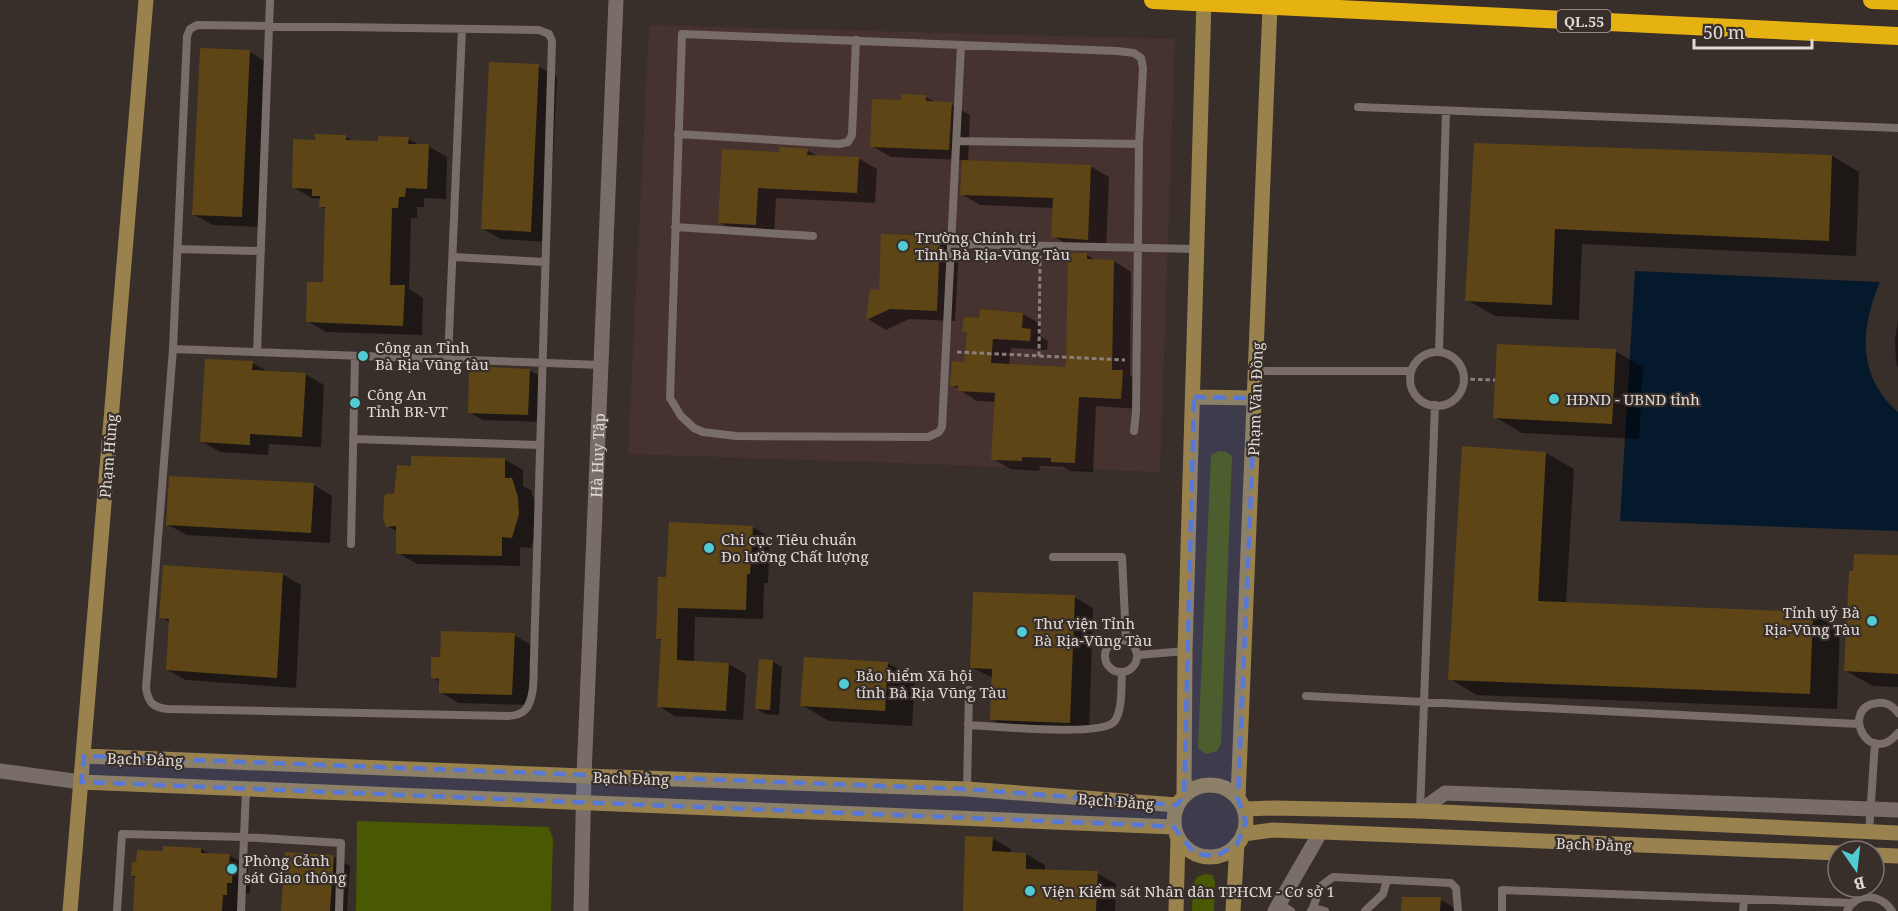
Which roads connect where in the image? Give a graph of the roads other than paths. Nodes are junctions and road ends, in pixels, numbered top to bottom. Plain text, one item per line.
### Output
1 (146, 0) edge
2 (270, 0) edge
3 (615, 0) edge
4 (1153, 0) edge
5 (1872, 0) edge
6 (1204, 1) edge
7 (1898, 1) edge
8 (1270, 3) edge
9 (271, 26) junction
10 (462, 29) junction
11 (1898, 36) edge
12 (856, 40) junction
13 (961, 45) junction
14 (1358, 107) dead end
15 (1446, 111) junction
16 (1898, 128) edge
17 (678, 134) junction
18 (957, 141) junction
19 (1139, 144) junction
20 (675, 227) junction
21 (813, 236) dead end
22 (952, 244) junction
23 (1138, 247) junction
24 (178, 249) junction
25 (1198, 249) junction
26 (261, 251) junction
27 (453, 256) junction
28 (545, 262) junction
29 (173, 349) junction
30 (257, 352) junction
31 (1440, 352) junction
32 (355, 356) junction
33 (448, 359) junction
34 (542, 363) junction
35 (601, 365) junction
36 (1256, 371) junction
37 (1412, 371) junction
38 (1194, 397) junction
39 (1255, 398) junction
40 (1435, 405) junction
41 (1134, 430) dead end
42 (353, 440) junction
43 (540, 445) junction
44 (351, 544) dead end
45 (1053, 557) dead end
46 (1126, 640) junction
47 (1185, 651) junction
48 (1138, 655) junction
49 (1122, 672) junction
50 (969, 690) dead end
51 (1306, 696) dead end
52 (1424, 702) junction
53 (1898, 713) edge
54 (1859, 724) junction
55 (968, 725) junction
56 (1898, 733) edge
57 (1875, 743) junction
58 (84, 756) junction
59 (0, 771) edge
60 (584, 776) junction
61 (81, 782) junction
62 (246, 789) junction
63 (967, 789) junction
64 (1181, 800) junction
65 (584, 803) junction
66 (1241, 804) junction
67 (1870, 809) junction
68 (1898, 810) edge
69 (1420, 811) junction
70 (1869, 832) junction
71 (1176, 833) junction
72 (1320, 833) junction
73 (1898, 833) edge
74 (244, 837) junction
75 (1240, 839) junction
76 (1868, 839) edge
77 (1826, 853) edge
78 (1387, 880) junction
79 (1744, 899) junction
80 (1853, 903) junction
81 (1898, 905) edge
82 (1282, 908) edge
83 (1890, 908) edge
84 (70, 911) edge
85 (117, 911) edge
86 (241, 911) edge
87 (339, 911) edge
88 (581, 911) edge
89 (1176, 911) edge
90 (1233, 911) edge
91 (1311, 911) edge
92 (1325, 911) edge
93 (1365, 911) edge
94 (1458, 911) edge
95 (1502, 911) edge
96 (1743, 911) edge
97 (1847, 911) edge

1 - 58 street, Phạm Hùng
2 - 9 lane
3 - 35 street, Hà Huy Tập
4 - 6 highway, QL.55
5 - 7 highway
6 - 8 highway, QL.55
6 - 25 street
8 - 11 highway, QL.55
8 - 36 street, Phạm Văn Đồng
9 - 10 lane
9 - 24 lane
9 - 26 lane
10 - 27 lane
10 - 28 lane
12 - 13 lane
12 - 17 lane
12 - 17 lane
13 - 18 lane
13 - 19 lane
14 - 15 lane
15 - 16 lane
15 - 31 lane
17 - 20 lane
18 - 19 lane
18 - 22 lane
19 - 23 lane
20 - 21 lane
20 - 22 lane
22 - 23 lane
23 - 25 lane
23 - 41 lane
24 - 26 lane
24 - 29 lane
25 - 38 street
26 - 30 lane
27 - 28 lane
27 - 33 lane
28 - 34 lane
29 - 30 lane
29 - 43 lane
30 - 32 lane
31 - 37 lane
31 - 40 lane
32 - 33 lane
32 - 42 lane
33 - 34 lane
34 - 35 lane
34 - 43 lane
35 - 60 street, Hà Huy Tập
36 - 37 lane
36 - 39 street, Phạm Văn Đồng
37 - 40 lane
38 - 39 street
38 - 47 street
39 - 66 street, Phạm Văn Đồng
40 - 52 lane
42 - 43 lane
42 - 44 lane
45 - 46 lane
46 - 48 lane
46 - 49 lane
47 - 48 lane
47 - 64 street
48 - 49 lane
49 - 55 lane
50 - 55 lane
51 - 52 lane
52 - 54 lane
52 - 69 lane
53 - 54 lane
54 - 57 lane
55 - 63 lane
56 - 57 lane
57 - 67 lane
58 - 60 street, Bạch Đằng
58 - 61 street, Phạm Hùng
59 - 61 street
60 - 63 street, Bạch Đằng
60 - 65 street, Hà Huy Tập
61 - 62 street, Bạch Đằng
61 - 84 street, Phạm Hùng
62 - 65 street, Bạch Đằng
62 - 74 lane
63 - 64 street, Bạch Đằng
64 - 66 street
64 - 71 street
65 - 71 street, Bạch Đằng
65 - 88 street, Hà Huy Tập
66 - 69 street, Bạch Đằng
66 - 75 street
67 - 68 street
67 - 69 street
67 - 70 lane
69 - 70 street, Bạch Đằng
70 - 73 street, Bạch Đằng
70 - 76 street
71 - 75 street
71 - 89 street
72 - 75 street, Bạch Đằng
72 - 77 street, Bạch Đằng
72 - 82 street
74 - 85 lane
74 - 86 lane
74 - 87 lane
75 - 90 street
78 - 91 lane
78 - 93 lane
78 - 94 lane
79 - 80 lane
79 - 95 lane
79 - 96 lane
80 - 83 lane
80 - 97 lane
81 - 83 lane
91 - 92 lane

